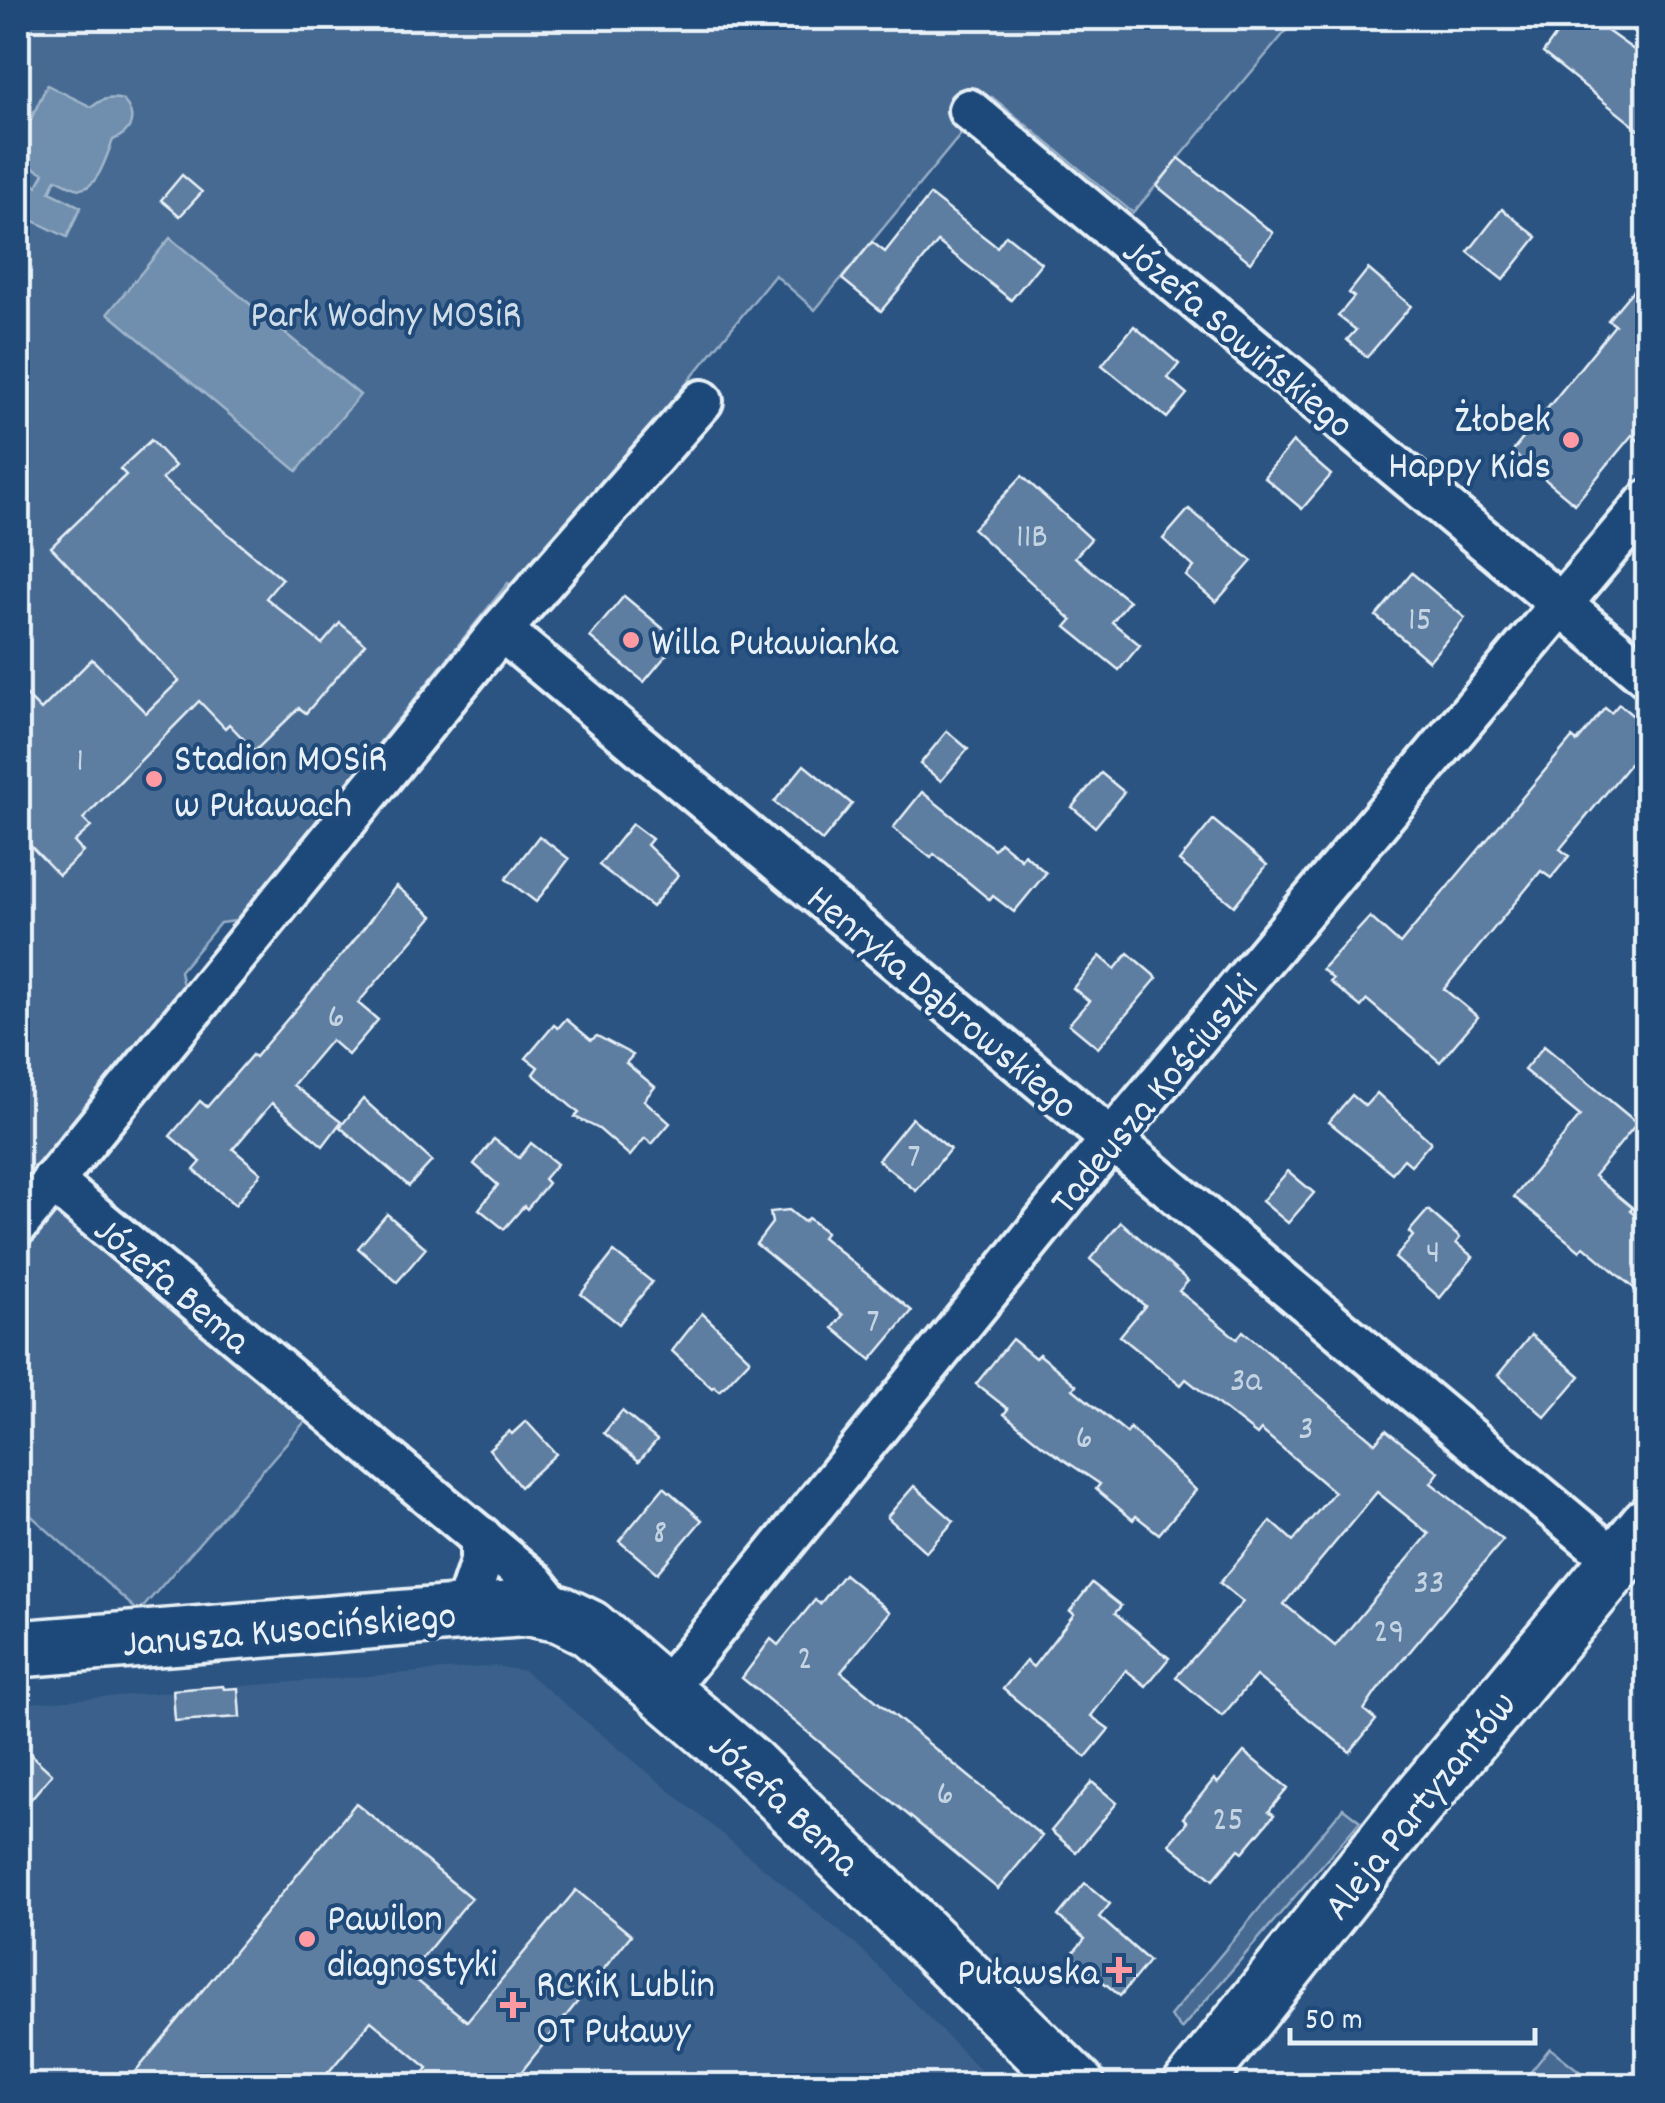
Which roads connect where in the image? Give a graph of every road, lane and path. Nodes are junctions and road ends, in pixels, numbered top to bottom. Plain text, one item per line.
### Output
1 (970, 110) dead end
2 (702, 401) dead end
3 (1648, 501) edge
4 (1562, 606) junction
5 (501, 630) junction
6 (1648, 678) edge
7 (1111, 1140) junction
8 (52, 1181) junction
9 (18, 1224) edge
10 (481, 1538) junction
11 (1633, 1544) edge
12 (464, 1613) junction
13 (560, 1614) junction
14 (18, 1648) edge
15 (664, 1691) junction
16 (1077, 2086) edge
17 (1191, 2086) edge

1 - 4 street, Józefa Sowińskiego
2 - 5 street
3 - 4 street, Tadeusza Kościuszki
4 - 6 street, Józefa Sowińskiego
4 - 7 street, Tadeusza Kościuszki
5 - 7 street, Henryka Dąbrowskiego
5 - 8 street
7 - 11 street, Henryka Dąbrowskiego
7 - 15 street, Tadeusza Kościuszki
8 - 9 street
8 - 10 street, Józefa Bema
10 - 12 street
10 - 13 street, Józefa Bema
11 - 17 street, Aleja Partyzantów
12 - 13 street, Janusza Kusocińskiego
12 - 14 street, Janusza Kusocińskiego
13 - 15 street, Józefa Bema
15 - 16 street, Józefa Bema

